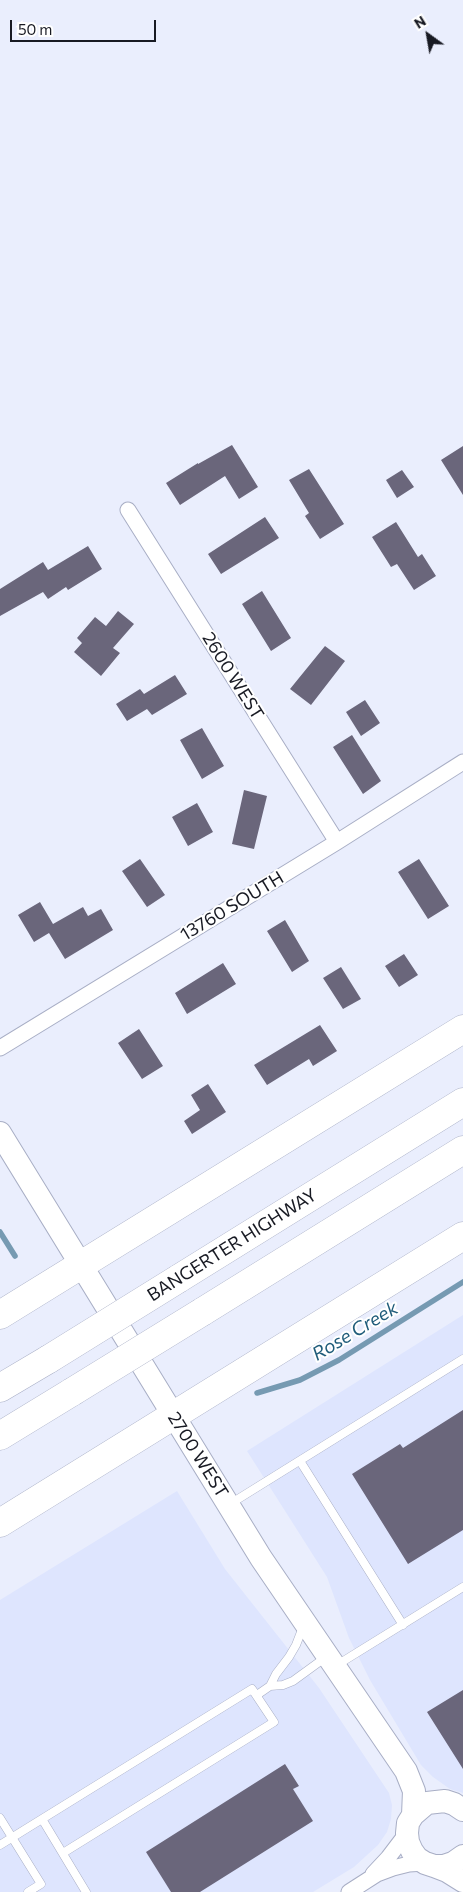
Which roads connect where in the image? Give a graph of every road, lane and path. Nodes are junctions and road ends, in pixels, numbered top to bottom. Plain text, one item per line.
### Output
1 (128, 510) dead end
2 (463, 762) edge
3 (337, 842) junction
4 (463, 1029) edge
5 (0, 1048) edge
6 (463, 1102) edge
7 (0, 1133) edge
8 (463, 1150) edge
9 (463, 1236) edge
10 (81, 1265) junction
11 (0, 1315) edge
12 (463, 1360) edge
13 (0, 1388) edge
14 (173, 1416) junction
15 (0, 1436) edge
16 (300, 1460) junction
17 (228, 1505) junction
18 (0, 1523) edge
19 (463, 1587) edge
20 (305, 1623) junction
21 (403, 1624) junction
22 (331, 1662) junction
23 (270, 1686) junction
24 (256, 1695) junction
25 (406, 1771) junction
26 (456, 1804) edge
27 (0, 1818) edge
28 (42, 1819) junction
29 (410, 1824) junction
30 (12, 1837) junction
31 (0, 1844) edge
32 (63, 1853) junction
33 (463, 1856) edge
34 (430, 1864) junction
35 (463, 1881) edge
36 (363, 1883) junction
37 (28, 1892) edge
38 (86, 1892) edge
39 (348, 1892) edge

1 - 3 street, 2600 WEST
2 - 3 street, 13760 SOUTH
3 - 5 street, 13760 SOUTH
4 - 10 highway
6 - 13 highway, BANGERTER HIGHWAY, bridge
7 - 10 main road, 2700 WEST
8 - 15 highway, bridge
9 - 14 highway
10 - 11 highway
10 - 14 main road, 2700 WEST
12 - 16 lane
14 - 17 main road, 2700 WEST
14 - 18 highway
16 - 17 lane
16 - 21 lane
17 - 20 main road, 2700 WEST
19 - 21 lane
20 - 22 main road, 2700 WEST
20 - 23 lane
21 - 22 lane
22 - 23 lane
22 - 25 main road, 2700 WEST
23 - 24 lane
24 - 28 lane
24 - 32 lane
25 - 26 main road, 2700 WEST
25 - 29 main road, 2700 WEST
26 - 29 main road
27 - 30 lane
28 - 30 lane
28 - 32 lane
29 - 34 main road
29 - 36 street
30 - 31 lane
30 - 37 lane
32 - 38 lane
33 - 34 main road
34 - 35 main road
34 - 36 street
36 - 39 street

